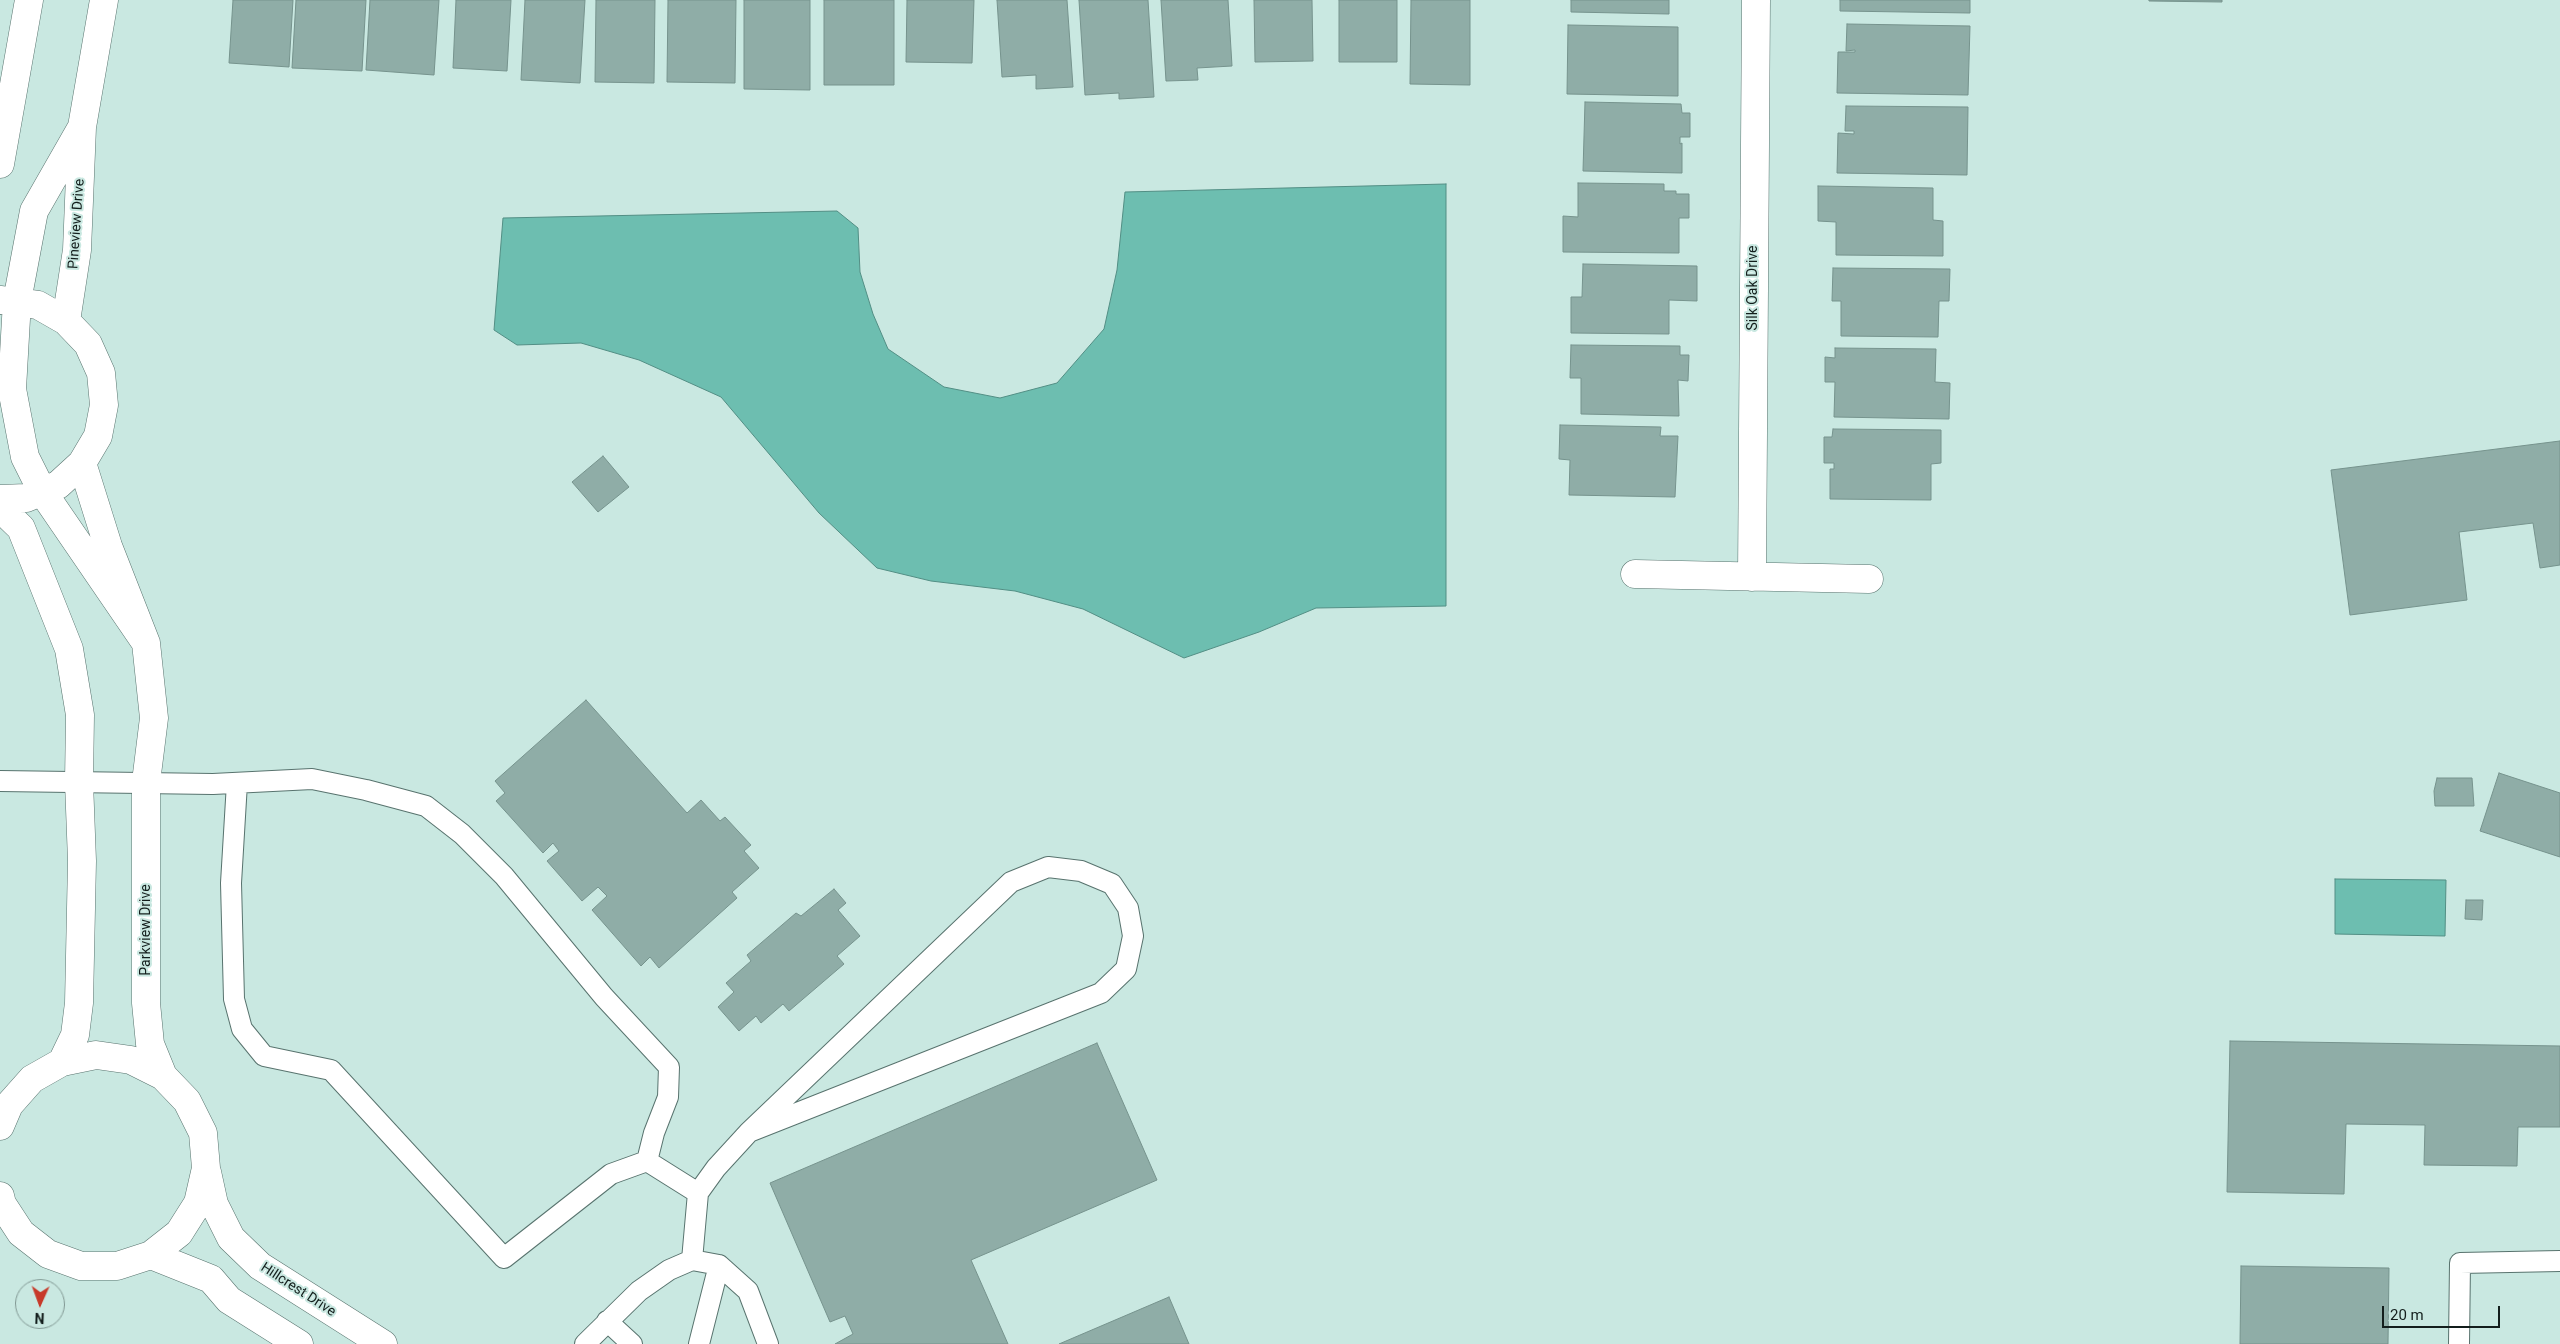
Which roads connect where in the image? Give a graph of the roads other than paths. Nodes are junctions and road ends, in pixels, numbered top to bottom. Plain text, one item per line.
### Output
1 (30, 0) edge
2 (104, 0) edge
3 (1756, 0) edge
4 (82, 127) junction
5 (0, 164) edge
6 (8, 301) edge
7 (66, 321) junction
8 (82, 463) junction
9 (42, 491) junction
10 (0, 499) edge
11 (0, 508) edge
12 (1635, 574) dead end
13 (1752, 576) junction
14 (1869, 579) dead end
15 (146, 643) junction
16 (0, 781) edge
17 (79, 782) junction
18 (146, 782) junction
19 (237, 783) junction
20 (62, 1062) junction
21 (163, 1076) junction
22 (0, 1126) edge
23 (749, 1132) junction
24 (647, 1161) junction
25 (206, 1168) junction
26 (698, 1192) junction
27 (4, 1211) edge
28 (151, 1254) junction
29 (692, 1260) junction
30 (2560, 1262) edge
31 (719, 1265) junction
32 (607, 1322) junction
33 (299, 1344) edge
34 (383, 1344) edge
35 (585, 1344) edge
36 (632, 1344) edge
37 (699, 1344) edge
38 (768, 1344) edge
39 (2459, 1344) edge

1 - 5 street
2 - 4 street, Pineview Drive
3 - 13 street, Silk Oak Drive
4 - 6 street, Pineview Drive
4 - 7 street, Pineview Drive
6 - 7 street
6 - 9 street, Pineview Drive
7 - 8 street
8 - 9 street
8 - 15 street
9 - 10 street
9 - 15 street, Pineview Drive
11 - 17 street
12 - 13 street
13 - 14 street
15 - 18 street, Parkview Drive
16 - 17 lane
17 - 18 lane
17 - 20 street
18 - 19 lane
18 - 21 street, Parkview Drive
19 - 24 lane
19 - 24 lane
20 - 21 street, Hillcrest Drive
20 - 22 street, Hillcrest Drive
21 - 25 street, Hillcrest Drive
23 - 23 lane
23 - 26 lane
24 - 26 lane
25 - 28 street, Hillcrest Drive
25 - 34 street, Hillcrest Drive
26 - 29 lane
27 - 28 street, Hillcrest Drive
28 - 33 street
29 - 31 lane
29 - 32 lane
30 - 39 lane
31 - 37 lane
31 - 38 lane
32 - 35 lane
32 - 36 lane

